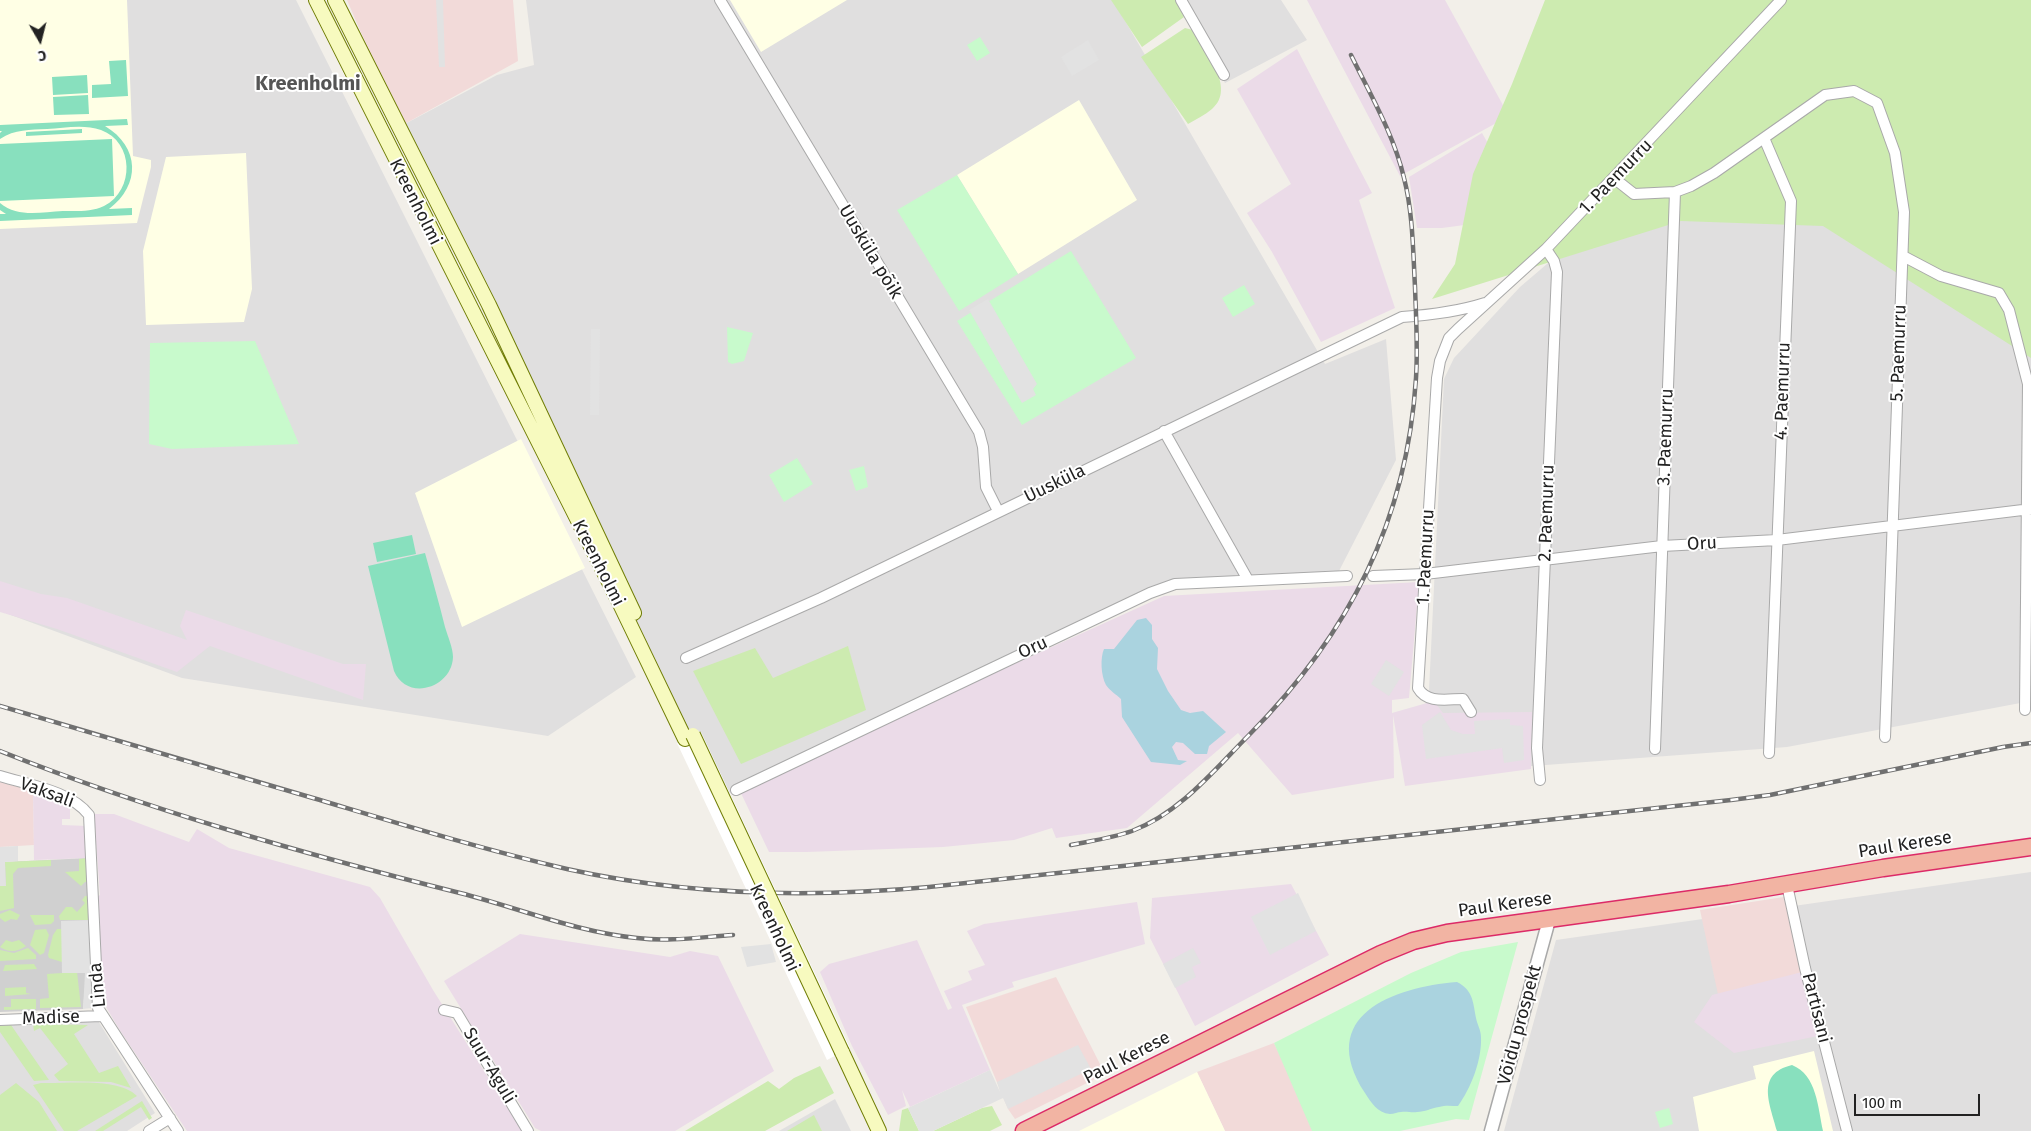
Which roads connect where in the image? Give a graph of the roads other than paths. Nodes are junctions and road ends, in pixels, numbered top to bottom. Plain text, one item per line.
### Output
1 (316, 0) edge
2 (335, 0) edge
3 (720, 0) edge
4 (1181, 0) edge
5 (1782, 0) edge
6 (1224, 75) dead end
7 (397, 124) junction
8 (380, 132) junction
9 (1764, 138) junction
10 (1615, 178) junction
11 (1675, 192) junction
12 (1546, 249) junction
13 (1903, 256) junction
14 (1488, 302) junction
15 (489, 305) junction
16 (472, 314) junction
17 (1426, 316) joint
18 (1164, 431) junction
19 (2029, 509) edge
20 (998, 511) junction
21 (1892, 526) junction
22 (1777, 540) junction
23 (1662, 546) junction
24 (1545, 560) junction
25 (1425, 574) junction
26 (1347, 576) dead end
27 (1373, 576) dead end
28 (1248, 580) junction
29 (2029, 649) edge
30 (686, 658) dead end
31 (2025, 710) dead end
32 (1471, 712) dead end
33 (689, 737) junction
34 (1885, 737) dead end
35 (1655, 749) dead end
36 (1768, 753) dead end
37 (0, 776) edge
38 (1540, 780) dead end
39 (736, 790) dead end
40 (89, 815) joint
41 (2031, 847) edge
42 (1787, 885) junction
43 (1549, 920) junction
44 (444, 1010) dead end
45 (102, 1016) junction
46 (0, 1020) edge
47 (838, 1054) junction
48 (170, 1118) junction
49 (150, 1131) edge
50 (178, 1131) edge
51 (528, 1131) edge
52 (870, 1131) edge
53 (879, 1131) edge
54 (1024, 1131) edge
55 (1491, 1131) edge
56 (1846, 1131) edge

1 - 8 main road, Kreenholmi
2 - 7 main road, Kreenholmi
3 - 20 street, Uusküla põik
4 - 6 street
5 - 10 street, 1. Paemurru
7 - 8 main road
7 - 15 main road, Kreenholmi
8 - 16 main road, Kreenholmi
9 - 11 street
9 - 13 street, 5. Paemurru
9 - 22 street, 4. Paemurru
10 - 11 street
10 - 12 street, 1. Paemurru
11 - 23 street, 3. Paemurru
12 - 14 street, 1. Paemurru
12 - 24 street, 2. Paemurru
13 - 19 street
13 - 21 street, 5. Paemurru
14 - 17 street, 1. Paemurru
14 - 25 street, 1. Paemurru
15 - 16 main road
15 - 33 main road, Kreenholmi
16 - 33 main road, Kreenholmi
17 - 18 street, Uusküla
18 - 20 street, Uusküla
18 - 28 street
19 - 21 street, Oru
19 - 29 street
20 - 30 street, Uusküla
21 - 22 street, Oru
21 - 34 street, 5. Paemurru
22 - 23 street, Oru
22 - 36 street, 4. Paemurru
23 - 24 street, Oru
23 - 35 street, 3. Paemurru
24 - 25 street, Oru
24 - 38 street, 2. Paemurru
25 - 27 street, Oru
25 - 32 street, 1. Paemurru
26 - 28 street, Oru
28 - 39 street, Oru
29 - 31 street
33 - 47 main road, Kreenholmi, bridge
37 - 40 street, Vaksali
40 - 45 street, Linda
41 - 42 highway, Paul Kerese
42 - 43 highway, Paul Kerese
42 - 56 street, Partisani
43 - 54 highway, Paul Kerese
43 - 55 street, Võidu prospekt
44 - 51 street, Suur-Aguli
45 - 46 street, Madise
45 - 48 street, Linda
47 - 52 main road, Kreenholmi
47 - 53 main road, Kreenholmi
48 - 49 street
48 - 50 street, Linda

